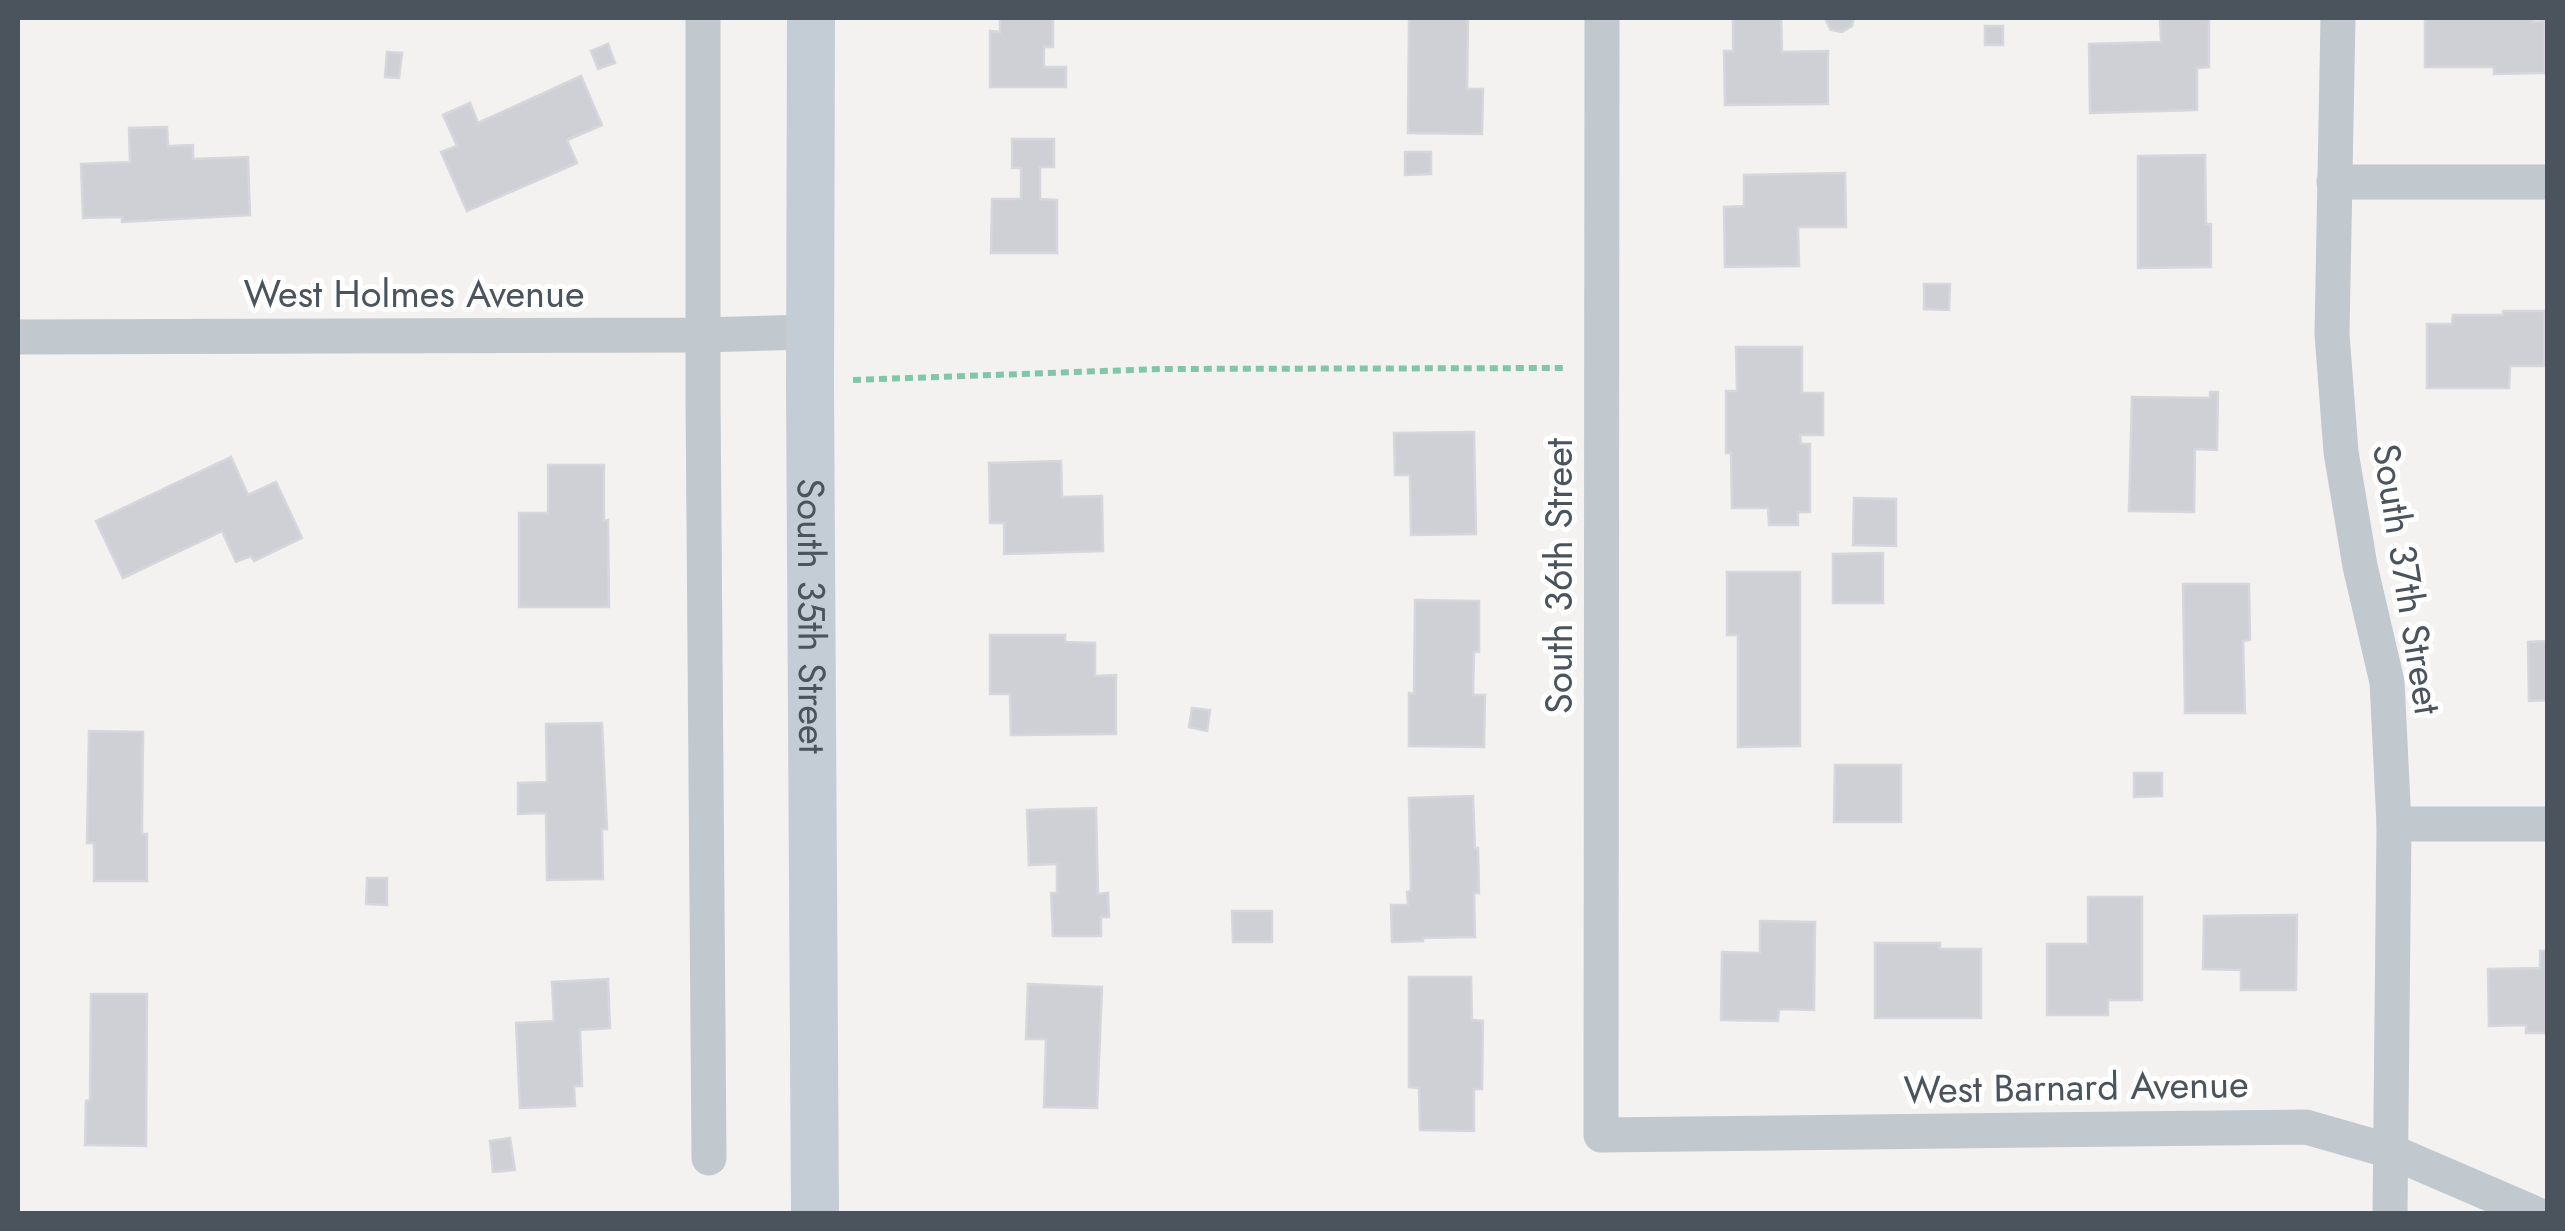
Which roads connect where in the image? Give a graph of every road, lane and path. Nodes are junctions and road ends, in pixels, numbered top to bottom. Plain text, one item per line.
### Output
1 (703, 18) edge
2 (811, 18) edge
3 (1602, 18) edge
4 (2338, 18) edge
5 (2334, 182) junction
6 (2548, 182) edge
7 (810, 332) junction
8 (703, 335) junction
9 (18, 338) edge
10 (1602, 367) junction
11 (849, 380) dead end
12 (2394, 824) junction
13 (2548, 824) edge
14 (1602, 1135) joint
15 (2390, 1151) junction
16 (709, 1158) dead end
17 (815, 1214) edge
18 (2390, 1214) edge
19 (2536, 1214) edge

1 - 8 street
2 - 7 street, South 35th Street
3 - 10 street, South 36th Street
4 - 5 street, South 37th Street
5 - 6 street
5 - 12 street, South 37th Street
7 - 8 street, West Holmes Avenue
7 - 17 street, South 35th Street
8 - 9 street, West Holmes Avenue
8 - 16 street
10 - 11 path
10 - 14 street, South 36th Street
12 - 13 street
12 - 15 street, South 37th Street
14 - 15 street, West Barnard Avenue
15 - 18 street, South 37th Street
15 - 19 street, West Barnard Avenue

